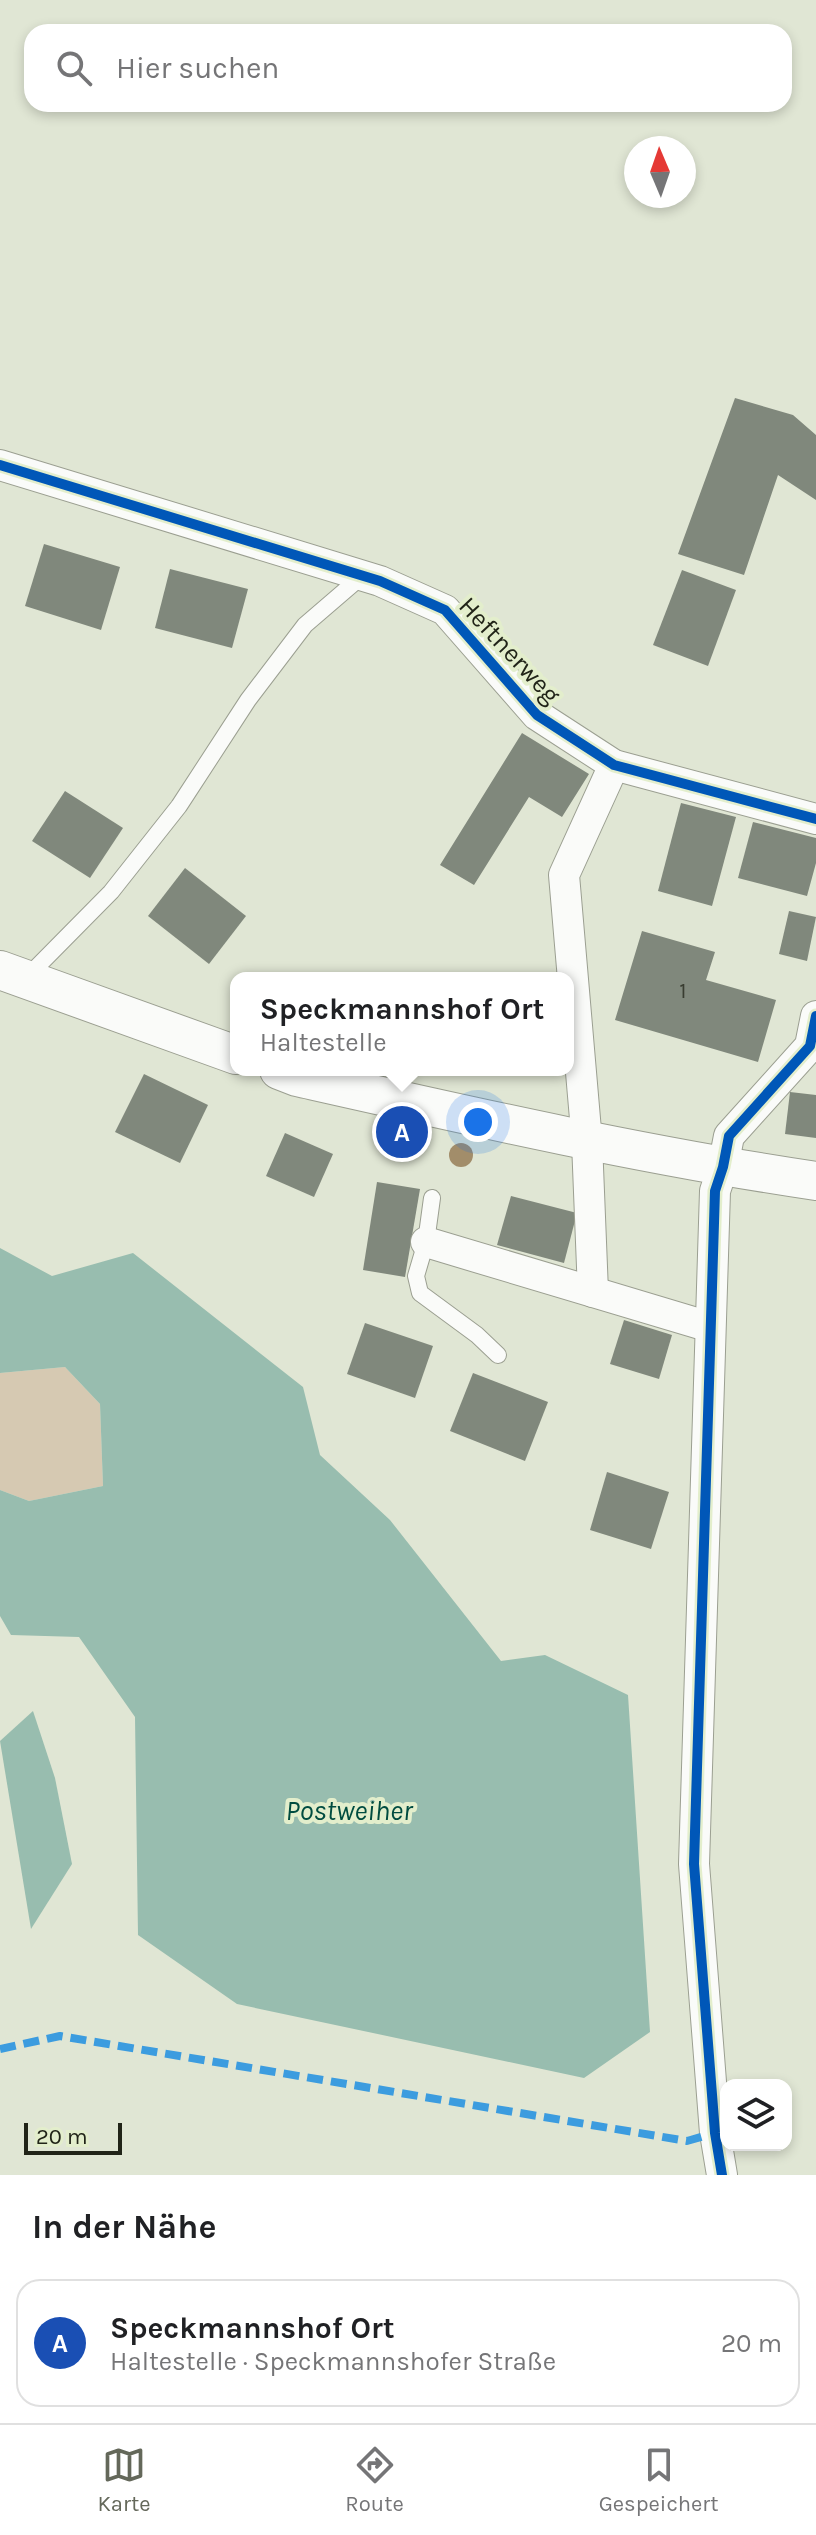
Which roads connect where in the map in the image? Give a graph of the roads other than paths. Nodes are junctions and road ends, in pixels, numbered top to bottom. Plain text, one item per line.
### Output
1 (0, 465) edge
2 (362, 576) junction
3 (614, 765) junction
4 (816, 819) edge
5 (572, 972) edge
6 (12, 975) edge
7 (574, 991) edge
8 (816, 1016) edge
9 (230, 1053) edge
10 (294, 1076) edge
11 (587, 1142) junction
12 (723, 1167) junction
13 (816, 1181) edge
14 (432, 1198) dead end
15 (426, 1242) junction
16 (593, 1292) junction
17 (710, 1327) junction
18 (498, 1355) dead end
19 (722, 2175) edge

1 - 2 street, Heftnerweg
2 - 3 street, Heftnerweg
2 - 6 lane
3 - 4 street, Heftnerweg
3 - 5 street
6 - 9 street
7 - 11 street
8 - 12 street
10 - 11 street
11 - 12 street
11 - 16 street
12 - 13 street
12 - 17 street
14 - 15 lane
15 - 16 street
15 - 18 lane
16 - 17 street
17 - 19 street

